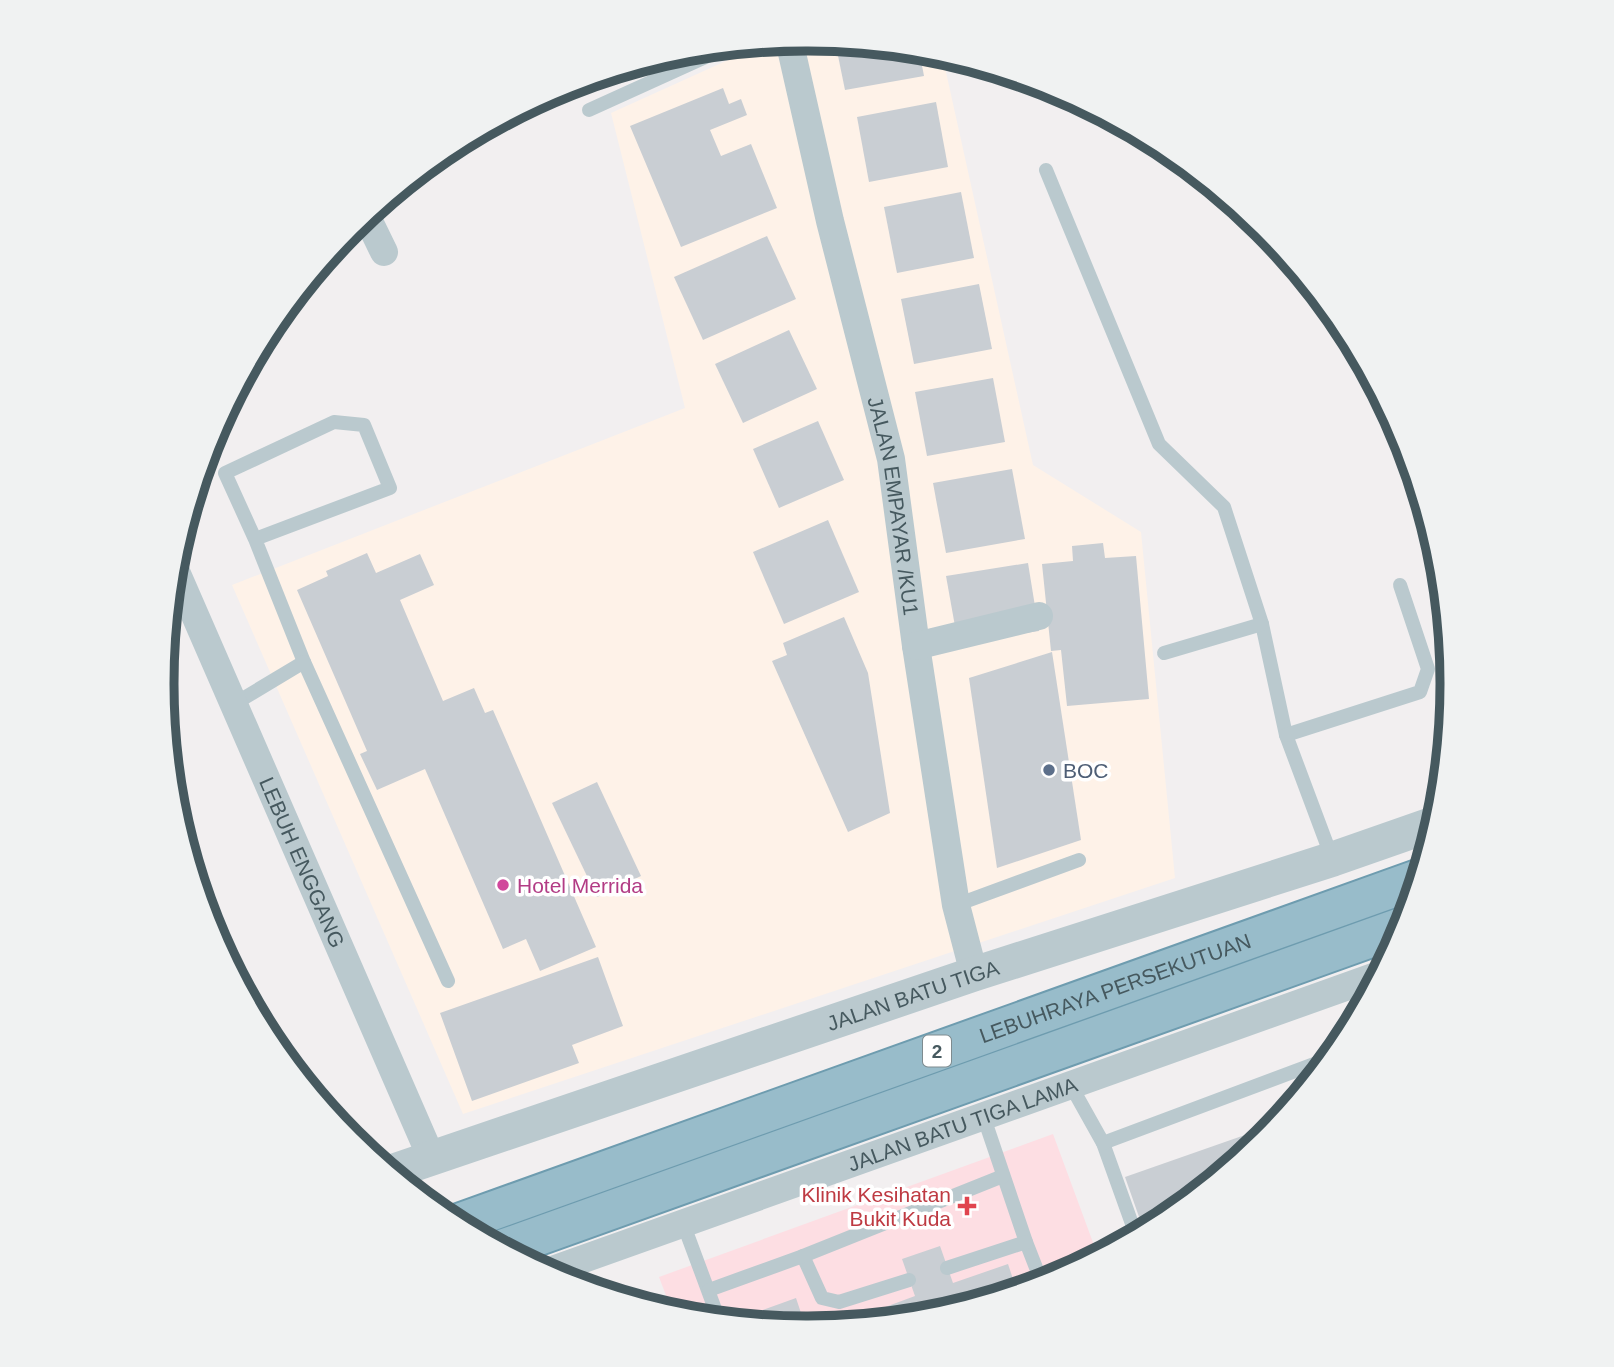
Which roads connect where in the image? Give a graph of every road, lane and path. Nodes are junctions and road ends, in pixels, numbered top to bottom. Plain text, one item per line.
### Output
1 (792, 51) edge
2 (698, 61) edge
3 (589, 110) dead end
4 (1046, 170) dead end
5 (371, 226) edge
6 (384, 252) dead end
7 (255, 539) junction
8 (1400, 585) dead end
9 (179, 609) edge
10 (1039, 616) dead end
11 (1262, 624) junction
12 (916, 646) junction
13 (1164, 653) dead end
14 (304, 662) junction
15 (234, 704) junction
16 (1286, 735) junction
17 (1423, 828) edge
18 (1333, 859) junction
19 (1079, 860) dead end
20 (1407, 883) edge
21 (956, 905) junction
22 (1389, 931) edge
23 (974, 974) junction
24 (448, 981) dead end
25 (1363, 984) edge
26 (1312, 1065) edge
27 (1070, 1084) junction
28 (983, 1115) junction
29 (1103, 1143) junction
30 (431, 1157) junction
31 (401, 1168) edge
32 (1003, 1176) junction
33 (470, 1219) edge
34 (684, 1223) junction
35 (1132, 1226) edge
36 (1026, 1242) junction
37 (515, 1244) edge
38 (803, 1256) junction
39 (562, 1267) edge
40 (947, 1268) dead end
41 (1038, 1272) edge
42 (909, 1280) dead end
43 (709, 1290) junction
44 (716, 1310) edge

1 - 12 street, JALAN EMPAYAR /KU1
2 - 3 lane
4 - 11 lane
5 - 6 street
7 - 7 lane
7 - 14 lane
8 - 16 lane
9 - 15 street, LEBUH ENGGANG
10 - 12 street
11 - 13 lane
11 - 16 lane
12 - 21 street, JALAN EMPAYAR /KU1
14 - 15 lane
14 - 24 lane
15 - 30 street, LEBUH ENGGANG
16 - 18 lane
17 - 18 street, JALAN BATU TIGA
18 - 23 street, JALAN BATU TIGA
19 - 21 lane
20 - 33 highway, LEBUHRAYA PERSEKUTUAN / 2
21 - 23 street, JALAN EMPAYAR /KU1
22 - 37 highway, LEBUHRAYA PERSEKUTUAN / 2
23 - 30 street, JALAN BATU TIGA
25 - 27 street, JALAN BATU TIGA LAMA
26 - 29 lane
27 - 28 street, JALAN BATU TIGA LAMA
27 - 29 lane
28 - 32 lane
28 - 34 street, JALAN BATU TIGA LAMA
29 - 35 lane
30 - 31 street, JALAN BATU TIGA
32 - 36 lane
32 - 38 lane
34 - 39 street, JALAN BATU TIGA LAMA
34 - 43 lane
36 - 40 lane
36 - 41 lane
38 - 42 lane
38 - 43 lane
43 - 44 lane

